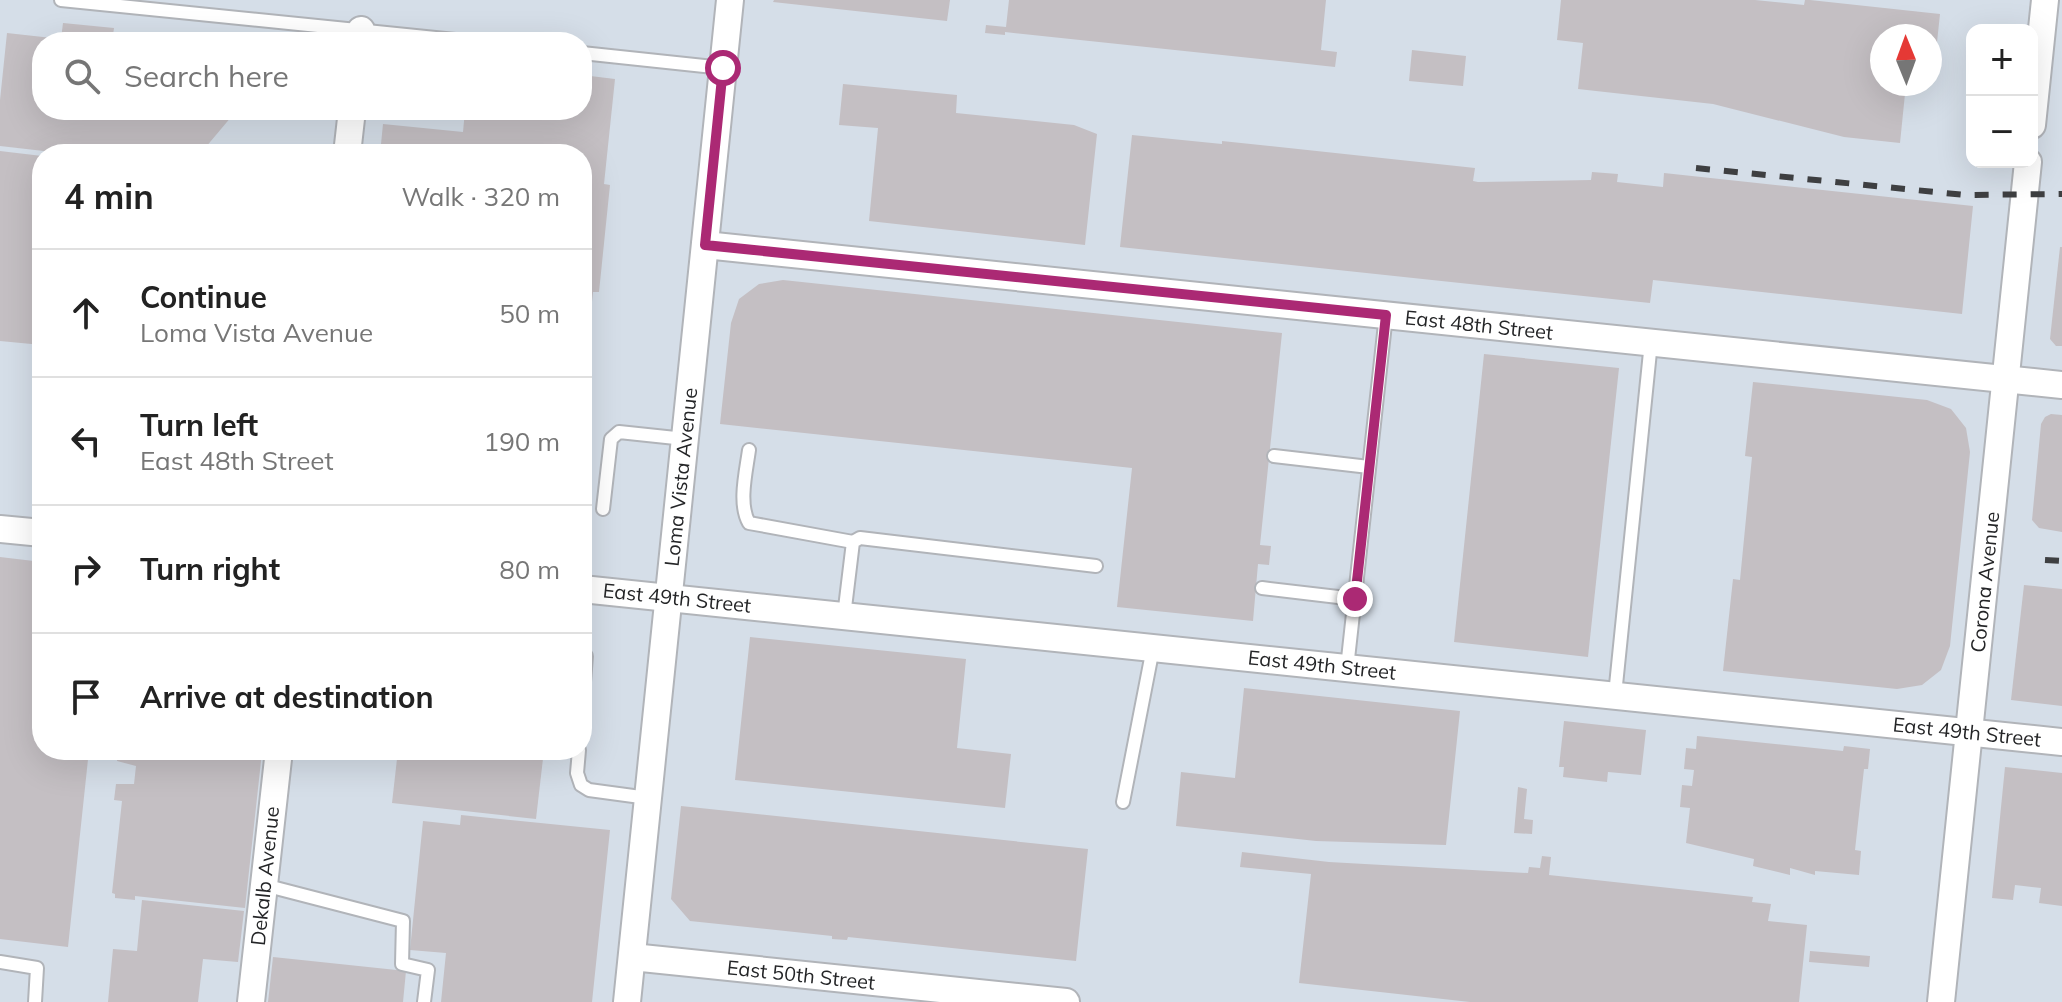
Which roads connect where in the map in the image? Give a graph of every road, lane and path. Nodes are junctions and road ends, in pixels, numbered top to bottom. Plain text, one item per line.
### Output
1 (61, 0) edge
2 (730, 0) edge
3 (2045, 0) edge
4 (327, 32) edge
5 (592, 54) edge
6 (723, 68) junction
7 (2035, 96) edge
8 (351, 120) edge
9 (348, 144) edge
10 (2027, 168) edge
11 (705, 245) junction
12 (1386, 315) junction
13 (1651, 342) junction
14 (2006, 379) junction
15 (2062, 385) edge
16 (685, 439) junction
17 (749, 450) dead end
18 (1274, 456) dead end
19 (1369, 467) junction
20 (603, 509) dead end
21 (0, 529) edge
22 (32, 532) edge
23 (853, 542) junction
24 (1096, 566) dead end
25 (1262, 588) dead end
26 (592, 590) edge
27 (669, 597) junction
28 (1355, 599) junction
29 (844, 616) junction
30 (1153, 648) junction
31 (1347, 668) junction
32 (1615, 695) junction
33 (1969, 732) junction
34 (2062, 742) edge
35 (278, 760) edge
36 (578, 760) edge
37 (648, 798) junction
38 (1123, 802) dead end
39 (264, 885) junction
40 (632, 957) junction
41 (0, 962) edge
42 (35, 1002) edge
43 (251, 1002) edge
44 (424, 1002) edge
45 (627, 1002) edge
46 (1066, 1002) edge
47 (1941, 1002) edge

1 - 4 lane
2 - 6 street, Loma Vista Avenue
3 - 7 street
5 - 6 lane
6 - 11 street, Loma Vista Avenue
8 - 9 street
10 - 14 street, Corona Avenue
11 - 12 street, East 48th Street
11 - 16 street, Loma Vista Avenue
12 - 13 street, East 48th Street
12 - 19 lane
13 - 14 street, East 48th Street
13 - 32 lane
14 - 15 street, East 48th Street
14 - 33 street, Corona Avenue
16 - 20 lane
16 - 27 street, Loma Vista Avenue
17 - 23 lane
18 - 19 lane
19 - 28 lane
21 - 22 street
23 - 24 lane
23 - 29 lane
25 - 28 lane
26 - 27 street, East 49th Street
27 - 29 street, East 49th Street
27 - 37 street, Loma Vista Avenue
28 - 31 lane
29 - 30 street, East 49th Street
30 - 31 street, East 49th Street
30 - 38 lane
31 - 32 street, East 49th Street
32 - 33 street, East 49th Street
33 - 34 street, East 49th Street
33 - 47 street, Corona Avenue
35 - 39 street, Dekalb Avenue
36 - 37 lane
37 - 40 street, Loma Vista Avenue
39 - 43 street, Dekalb Avenue
39 - 44 lane
40 - 45 street, Loma Vista Avenue
40 - 46 street, East 50th Street
41 - 42 lane

